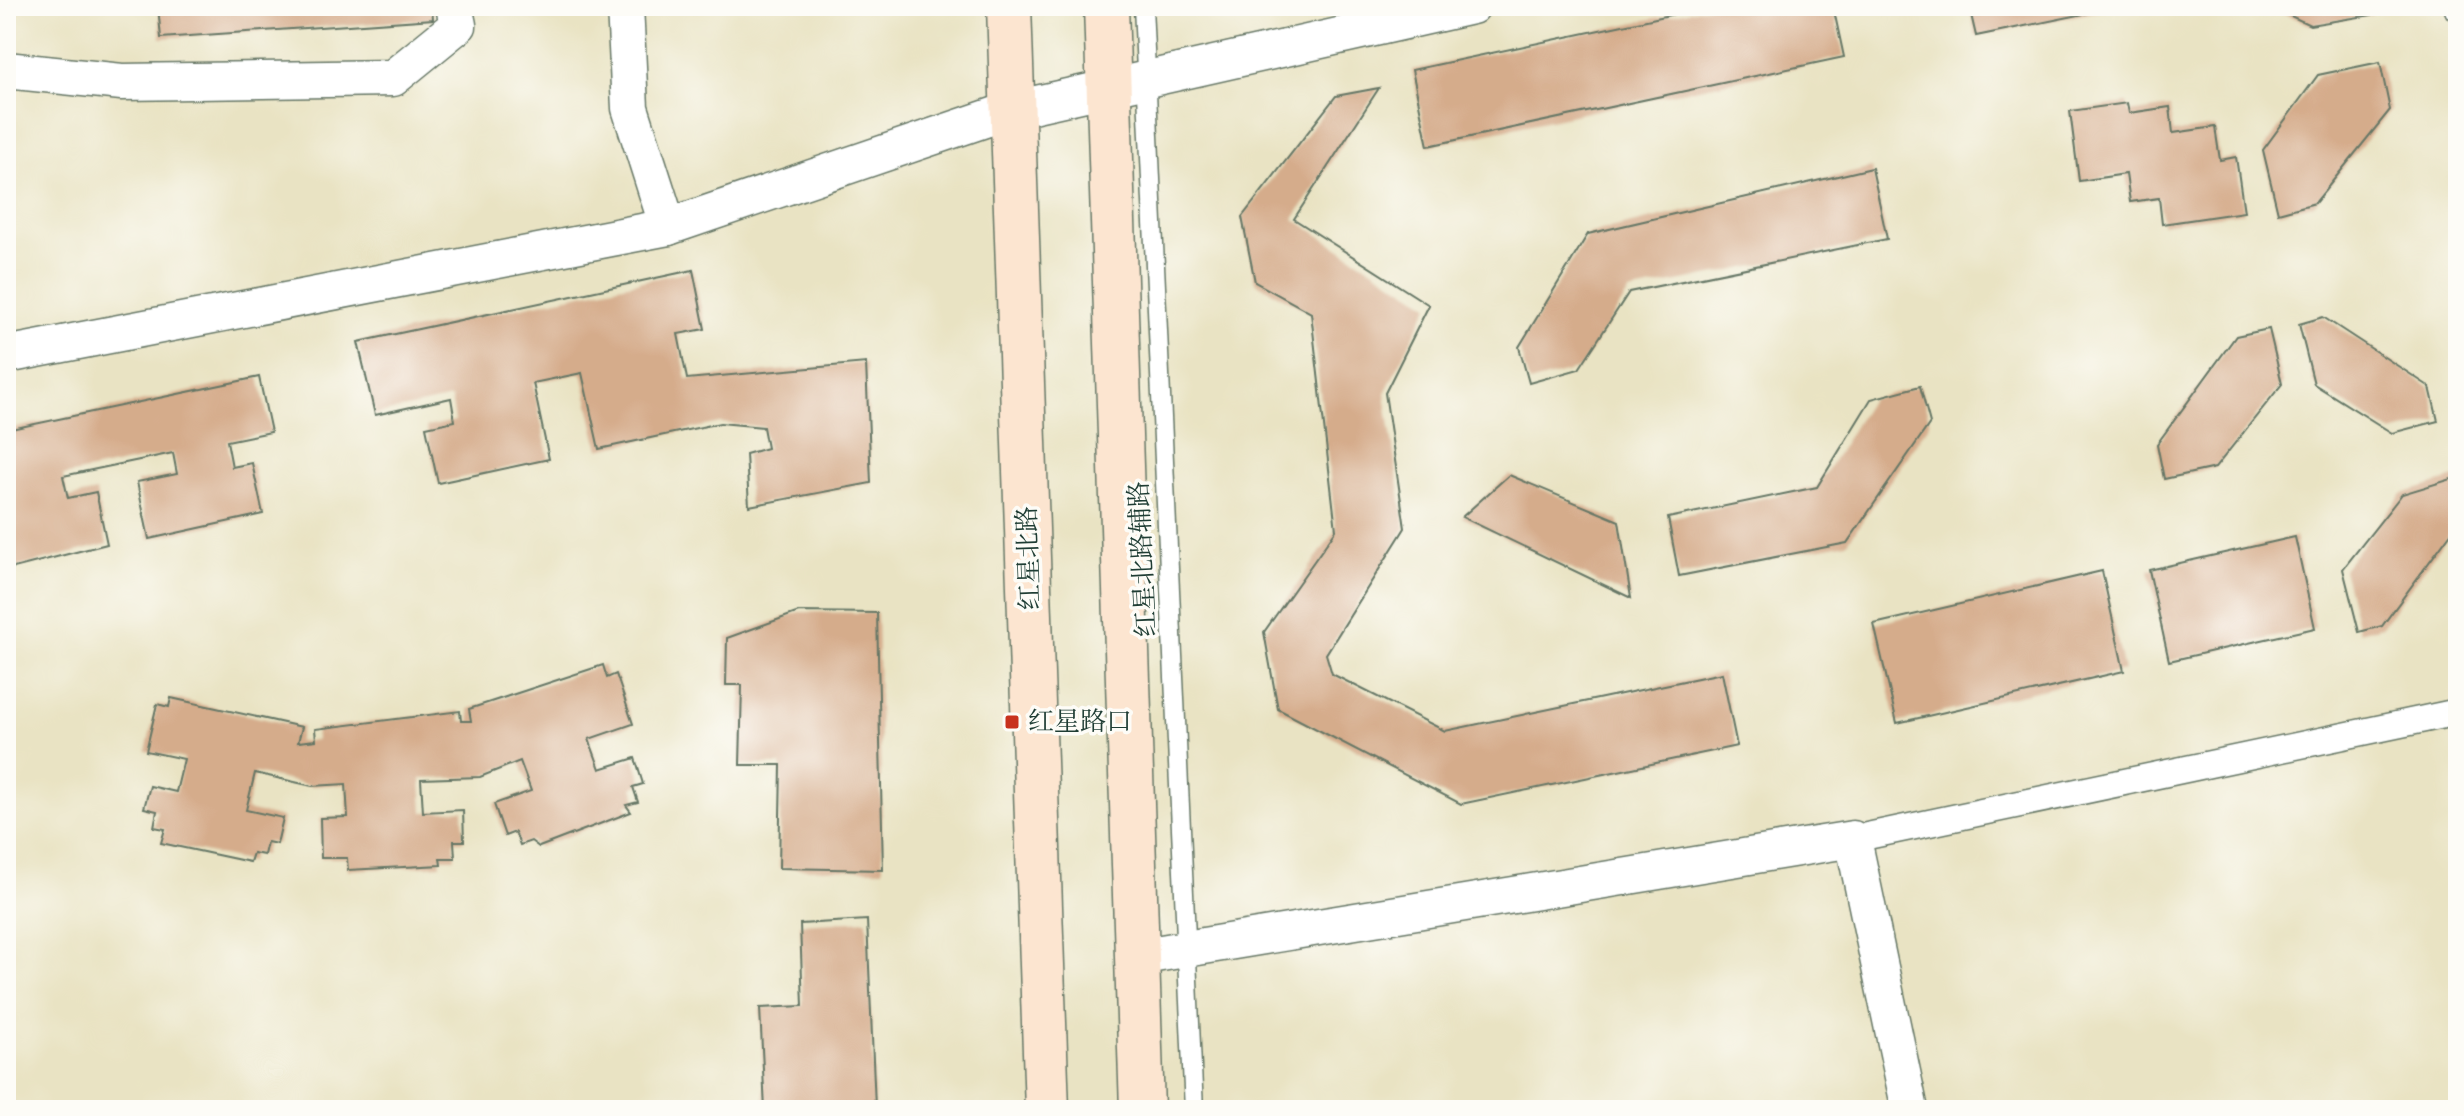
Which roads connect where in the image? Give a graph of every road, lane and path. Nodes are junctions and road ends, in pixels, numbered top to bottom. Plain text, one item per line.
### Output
1 (454, 6) edge
2 (625, 6) edge
3 (1009, 6) edge
4 (1106, 6) edge
5 (1143, 6) edge
6 (1472, 6) edge
7 (6, 70) edge
8 (1129, 83) junction
9 (1014, 109) junction
10 (668, 227) junction
11 (6, 355) edge
12 (2458, 712) edge
13 (1853, 839) junction
14 (1186, 949) junction
15 (1137, 957) junction
16 (1047, 1110) edge
17 (1142, 1110) edge
18 (1194, 1110) edge
19 (1910, 1110) edge

1 - 7 street
2 - 10 street
3 - 9 main road, 红星北路
4 - 8 main road
5 - 8 lane, 红星北路辅路
6 - 8 street
8 - 9 street
8 - 14 lane, 红星北路辅路
8 - 15 main road
9 - 10 street
9 - 16 main road, 红星北路
10 - 11 street
12 - 13 street
13 - 14 street
13 - 19 street
14 - 15 street
14 - 18 lane, 红星北路辅路
15 - 17 main road

